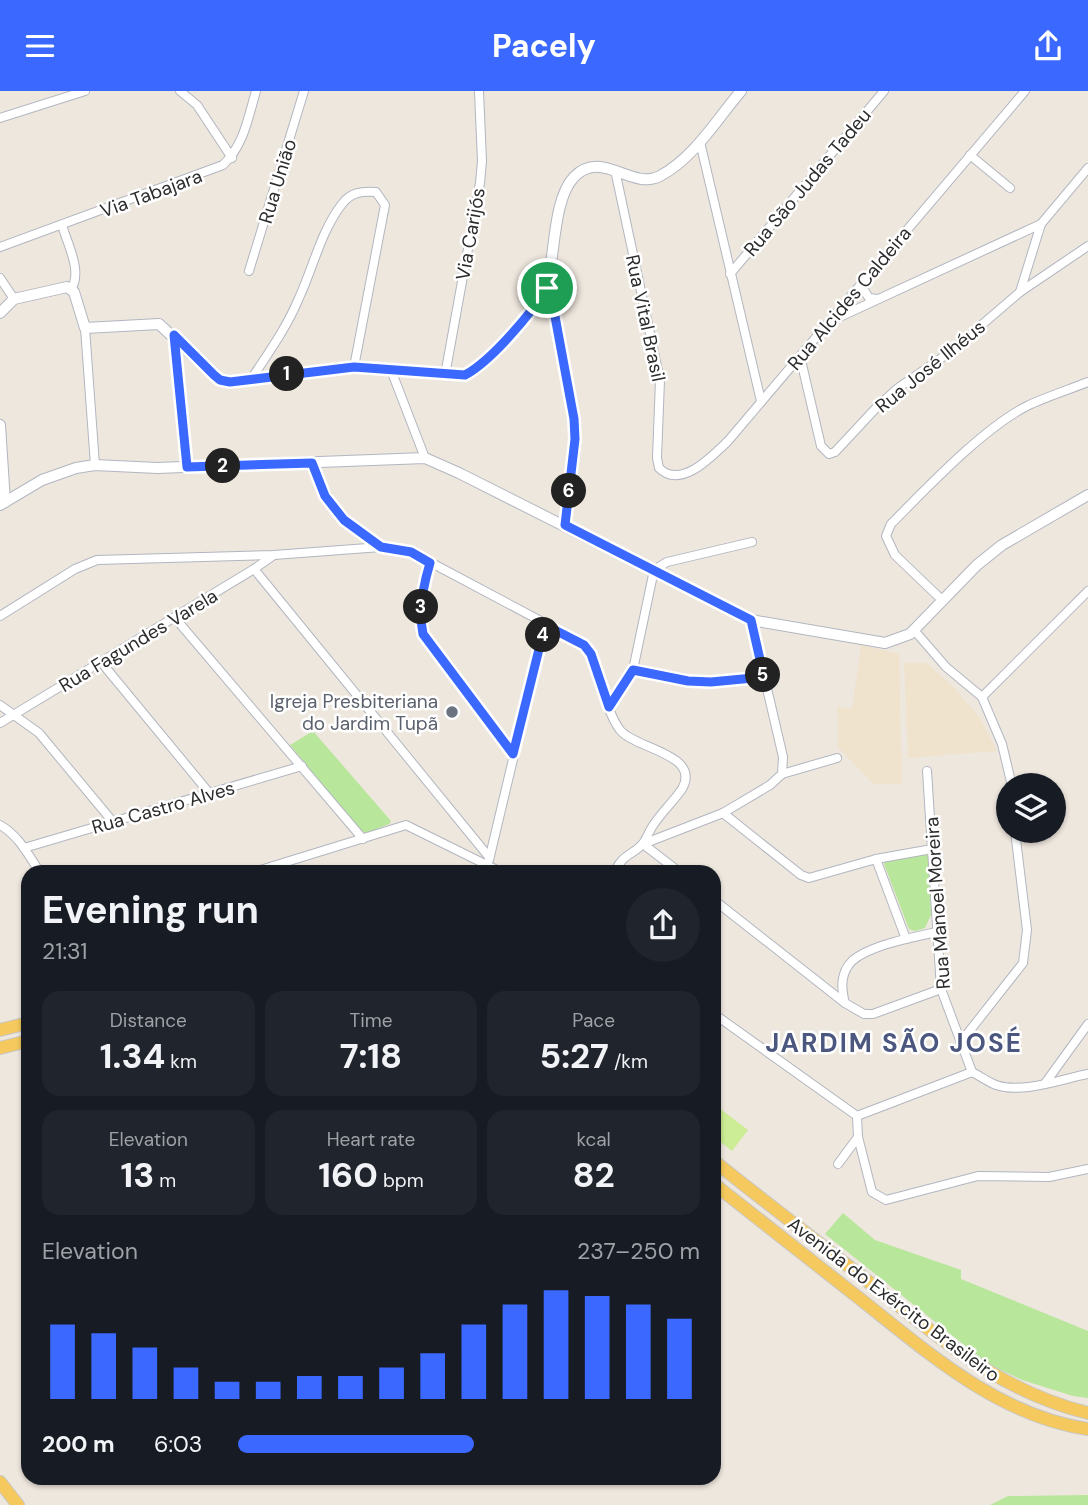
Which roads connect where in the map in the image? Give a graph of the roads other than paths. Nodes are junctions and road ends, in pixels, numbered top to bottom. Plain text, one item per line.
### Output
1 (85, 91) edge
2 (180, 91) edge
3 (256, 91) edge
4 (304, 91) edge
5 (479, 91) edge
6 (741, 91) edge
7 (884, 91) edge
8 (1025, 91) edge
9 (0, 118) edge
10 (700, 142) junction
11 (970, 155) junction
12 (232, 157) junction
13 (1088, 168) edge
14 (615, 170) junction
15 (1010, 188) dead end
16 (1041, 224) junction
17 (62, 225) junction
18 (1088, 246) edge
19 (0, 247) edge
20 (249, 271) dead end
21 (730, 274) junction
22 (0, 278) edge
23 (863, 281) junction
24 (547, 288) junction
25 (71, 289) junction
26 (1020, 292) junction
27 (14, 299) junction
28 (878, 299) junction
29 (0, 313) edge
30 (828, 322) junction
31 (85, 328) junction
32 (174, 335) junction
33 (800, 356) junction
34 (354, 367) junction
35 (391, 370) junction
36 (444, 375) junction
37 (252, 378) junction
38 (1088, 382) edge
39 (761, 401) junction
40 (0, 425) edge
41 (425, 458) junction
42 (312, 463) junction
43 (95, 465) junction
44 (187, 467) junction
45 (659, 468) joint
46 (1088, 495) edge
47 (3, 504) edge
48 (565, 525) junction
49 (752, 542) dead end
50 (381, 547) junction
51 (274, 555) junction
52 (430, 563) junction
53 (254, 569) junction
54 (654, 570) junction
55 (1088, 591) edge
56 (942, 600) junction
57 (0, 616) edge
58 (175, 618) junction
59 (751, 620) junction
60 (545, 625) junction
61 (914, 630) junction
62 (101, 662) junction
63 (633, 670) junction
64 (764, 677) junction
65 (982, 697) junction
66 (0, 705) edge
67 (609, 707) junction
68 (15, 715) junction
69 (0, 723) edge
70 (513, 754) junction
71 (837, 758) dead end
72 (302, 766) junction
73 (927, 771) dead end
74 (1009, 773) edge
75 (782, 774) junction
76 (210, 794) junction
77 (723, 813) junction
78 (113, 822) junction
79 (0, 825) edge
80 (363, 839) junction
81 (1016, 843) edge
82 (643, 844) junction
83 (24, 848) junction
84 (932, 849) junction
85 (876, 859) junction
86 (489, 861) junction
87 (35, 865) edge
88 (277, 865) edge
89 (493, 865) edge
90 (619, 865) edge
91 (670, 865) edge
92 (721, 905) edge
93 (937, 932) junction
94 (906, 939) junction
95 (941, 989) junction
96 (845, 1003) junction
97 (721, 1019) edge
98 (1088, 1024) edge
99 (21, 1025) edge
100 (0, 1030) edge
101 (21, 1043) edge
102 (960, 1044) junction
103 (0, 1048) edge
104 (972, 1072) junction
105 (1088, 1074) edge
106 (1046, 1082) junction
107 (857, 1116) junction
108 (858, 1137) junction
109 (838, 1164) dead end
110 (721, 1166) edge
111 (1088, 1169) edge
112 (721, 1190) edge
113 (1088, 1413) edge
114 (1088, 1429) edge
115 (0, 1482) edge
116 (18, 1505) edge

1 - 9 street
2 - 12 street
3 - 12 street
4 - 20 street, Rua União
5 - 36 street, Via Carijós
6 - 10 main road
7 - 21 street, Rua São Judas Tadeu
8 - 11 street, Rua Alcides Caldeira
10 - 14 main road
10 - 21 street
11 - 15 street
11 - 23 street, Rua Alcides Caldeira
12 - 17 street, Via Tabajara
13 - 16 street
14 - 24 main road
14 - 45 street, Rua Vital Brasil
16 - 26 street
16 - 28 street
17 - 19 street, Via Tabajara
17 - 25 street
18 - 26 street, Rua José Ilhéus
21 - 39 street
22 - 27 street
23 - 28 street
23 - 30 street, Rua Alcides Caldeira
24 - 36 main road
24 - 48 street
25 - 27 main road
25 - 31 main road
26 - 33 street, Rua José Ilhéus
27 - 29 main road
28 - 30 street
30 - 33 street, Rua Alcides Caldeira
31 - 32 main road
31 - 43 street
32 - 37 main road
32 - 44 street
33 - 39 street, Rua Alcides Caldeira
34 - 35 main road
34 - 37 main road
34 - 37 street
35 - 36 main road
35 - 41 street
38 - 56 street
39 - 45 street, Rua Alcides Caldeira
40 - 47 main road
41 - 42 main road
41 - 48 main road
42 - 44 main road
42 - 50 street
43 - 44 main road
43 - 47 main road
46 - 56 main road
48 - 54 main road
49 - 54 street
50 - 51 street
50 - 52 street
51 - 53 street, Rua Fagundes Varela
51 - 57 street
52 - 60 street
52 - 70 street
53 - 58 street, Rua Fagundes Varela
53 - 86 street
54 - 59 main road
54 - 63 street
55 - 65 street
56 - 61 main road
58 - 62 street, Rua Fagundes Varela
58 - 72 street
59 - 61 main road
59 - 64 street
60 - 67 street
60 - 70 street
61 - 65 street
62 - 68 street, Rua Fagundes Varela
62 - 76 street
63 - 64 street
63 - 67 street
64 - 75 street
65 - 74 street
66 - 68 street
67 - 82 street
68 - 69 street, Rua Fagundes Varela
68 - 78 street
70 - 86 street
71 - 75 street
72 - 76 street, Rua Castro Alves
72 - 80 street
73 - 84 street, Rua Manoel Moreira
75 - 77 street
76 - 78 street, Rua Castro Alves
77 - 82 street
77 - 85 street
78 - 83 street, Rua Castro Alves
79 - 83 street
80 - 86 street
80 - 88 street
81 - 102 street
82 - 90 street
82 - 91 street
83 - 87 street
84 - 85 street
84 - 93 street, Rua Manoel Moreira
85 - 94 street
86 - 89 street
92 - 96 street
93 - 94 street
93 - 95 street, Rua Manoel Moreira
94 - 96 street
95 - 96 street
95 - 102 street, Rua Manoel Moreira
97 - 107 street
98 - 106 street
99 - 100 main road
101 - 103 main road
102 - 104 street, Rua Manoel Moreira
104 - 106 street
104 - 107 street
105 - 106 street
107 - 108 street
108 - 109 street
108 - 111 street
110 - 113 main road, Avenida do Exército Brasileiro
112 - 114 main road, Avenida do Exército Brasileiro
115 - 116 main road

